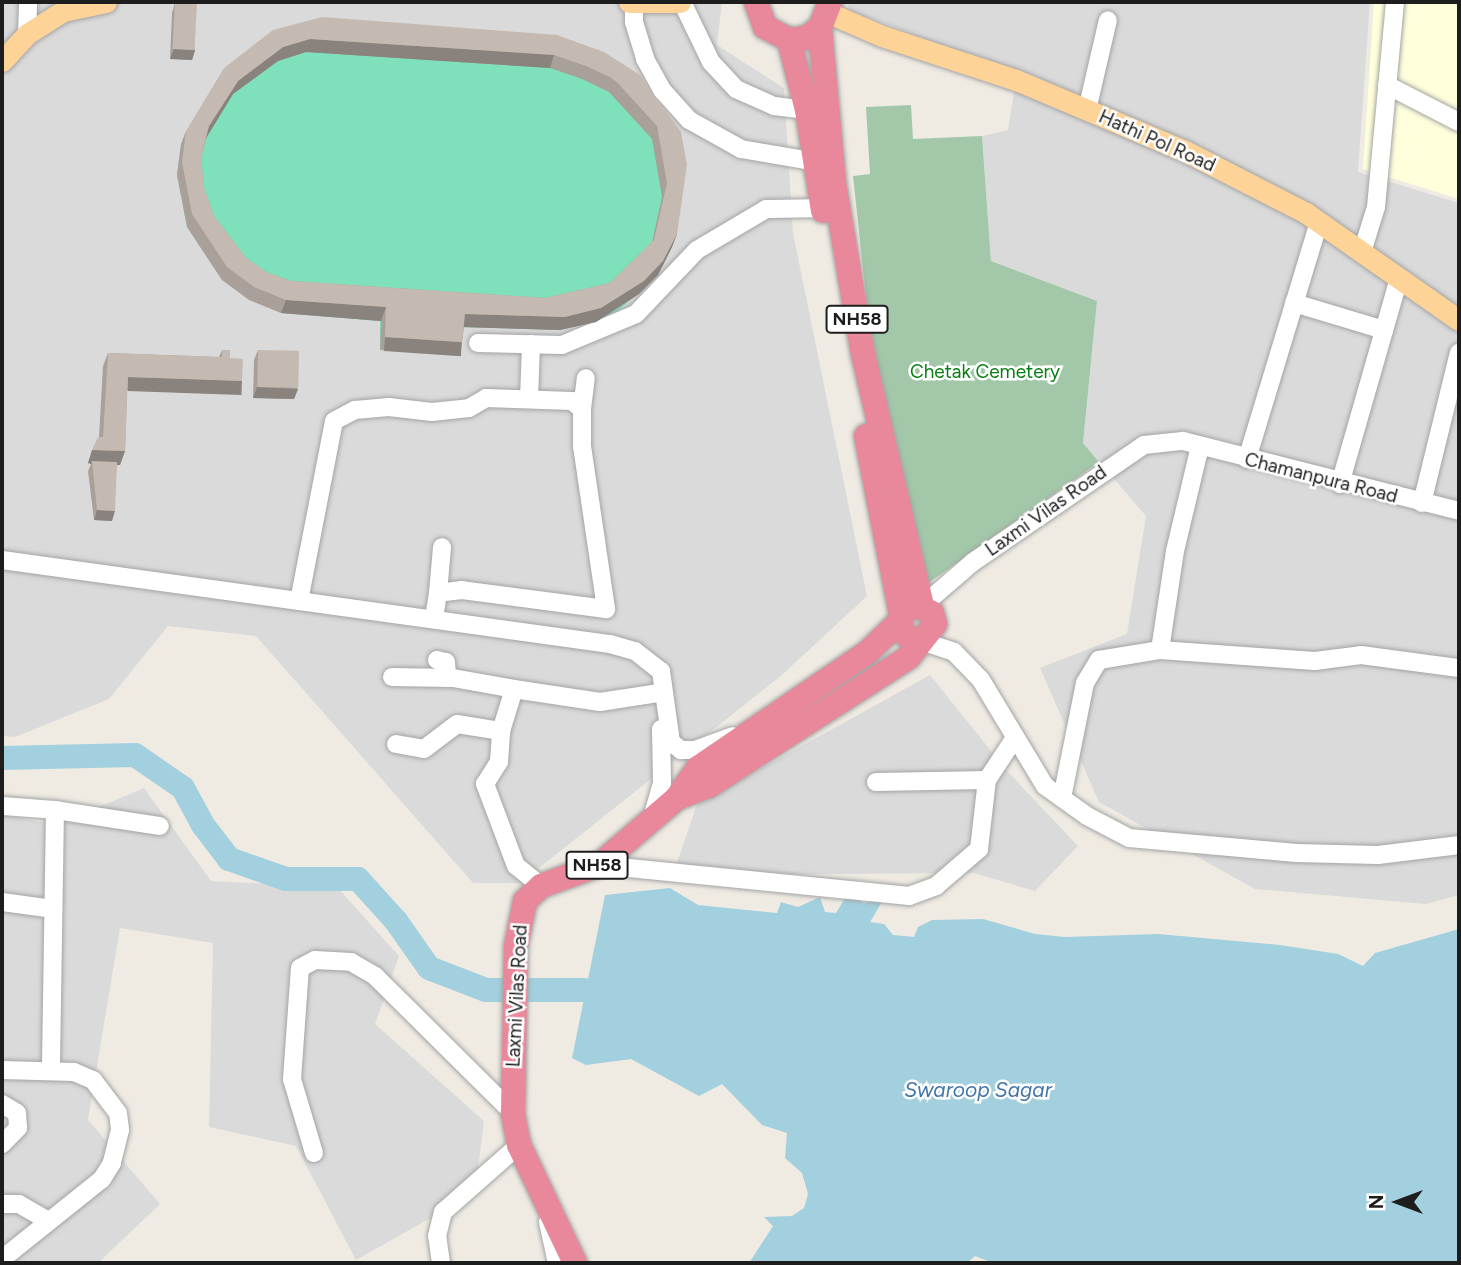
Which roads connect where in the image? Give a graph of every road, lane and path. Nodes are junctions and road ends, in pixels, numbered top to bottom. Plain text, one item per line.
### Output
1 (28, 2) edge
2 (106, 2) edge
3 (632, 2) edge
4 (681, 2) edge
5 (755, 2) edge
6 (1395, 2) edge
7 (826, 14) edge
8 (1108, 20) dead end
9 (27, 34) junction
10 (789, 40) junction
11 (2, 61) edge
12 (1387, 85) junction
13 (807, 110) junction
14 (1087, 110) junction
15 (1459, 122) edge
16 (812, 161) junction
17 (830, 208) junction
18 (1319, 222) junction
19 (1362, 252) junction
20 (1399, 278) junction
21 (1294, 303) junction
22 (1459, 320) edge
23 (1384, 330) junction
24 (478, 343) dead end
25 (531, 344) junction
26 (1459, 352) edge
27 (586, 378) dead end
28 (529, 399) junction
29 (582, 409) junction
30 (1192, 444) junction
31 (1247, 459) junction
32 (1340, 484) junction
33 (1422, 503) junction
34 (1459, 511) edge
35 (442, 547) dead end
36 (2, 560) edge
37 (438, 593) junction
38 (299, 601) junction
39 (908, 614) junction
40 (433, 619) junction
41 (921, 641) junction
42 (1160, 650) junction
43 (437, 660) dead end
44 (650, 660) junction
45 (1459, 667) edge
46 (392, 677) dead end
47 (447, 678) junction
48 (514, 689) junction
49 (659, 693) junction
50 (766, 723) junction
51 (501, 731) junction
52 (1014, 738) junction
53 (396, 744) dead end
54 (987, 780) junction
55 (876, 782) dead end
56 (677, 798) junction
57 (1062, 798) junction
58 (2, 806) edge
59 (55, 810) junction
60 (160, 826) dead end
61 (649, 826) junction
62 (1459, 845) edge
63 (599, 864) junction
64 (541, 886) junction
65 (2, 902) edge
66 (53, 909) junction
67 (51, 1069) junction
68 (2, 1070) edge
69 (513, 1102) junction
70 (2, 1104) edge
71 (2, 1144) edge
72 (519, 1145) junction
73 (314, 1153) dead end
74 (2, 1204) edge
75 (544, 1205) junction
76 (49, 1221) junction
77 (2, 1259) edge
78 (441, 1263) edge
79 (557, 1263) edge
80 (575, 1263) edge

1 - 9 street
2 - 9 main road
3 - 4 main road
3 - 16 street
4 - 13 street
5 - 10 highway
6 - 12 street
7 - 10 highway
7 - 14 main road, Hathi Pol Road
7 - 17 highway, NH58
8 - 14 street
9 - 11 main road
10 - 13 highway, NH58
12 - 15 street
12 - 19 street
13 - 16 highway, NH58
14 - 18 main road, Hathi Pol Road
16 - 17 highway, NH58
17 - 25 street
17 - 39 highway, NH58
18 - 19 main road, Hathi Pol Road
18 - 21 street
19 - 20 main road, Hathi Pol Road
20 - 22 main road, Hathi Pol Road
20 - 23 street
21 - 23 street
21 - 31 street
23 - 32 street
24 - 25 street
25 - 28 street
26 - 33 street
27 - 29 street
28 - 29 street
28 - 38 street
29 - 37 street
30 - 31 street, Chamanpura Road
30 - 39 street, Laxmi Vilas Road
30 - 42 street
31 - 32 street, Chamanpura Road
32 - 33 street, Chamanpura Road
33 - 34 street, Chamanpura Road
35 - 37 street
36 - 38 street
37 - 40 street
38 - 40 street
39 - 41 highway
39 - 50 highway, NH58
40 - 44 street
41 - 52 street
41 - 56 highway, NH58
42 - 45 street
42 - 57 street
43 - 47 street
44 - 49 street
44 - 50 street
46 - 47 street
47 - 48 street
48 - 49 street
48 - 51 street
49 - 61 street
50 - 56 highway, NH58
51 - 53 street
51 - 64 street
52 - 54 street
52 - 57 street
54 - 55 street
54 - 63 street
56 - 61 highway, NH58
57 - 62 street
58 - 59 street
59 - 60 street
59 - 66 street
61 - 63 highway, NH58
63 - 64 highway, NH58
64 - 69 highway, Laxmi Vilas Road / NH58
65 - 66 street
66 - 67 street
67 - 68 street
67 - 76 street
69 - 72 highway, Laxmi Vilas Road / NH58
69 - 73 street
70 - 71 street
72 - 75 highway, Laxmi Vilas Road / NH58
72 - 78 street
74 - 76 street
75 - 79 street
75 - 80 highway, Laxmi Vilas Road / NH58
76 - 77 street

